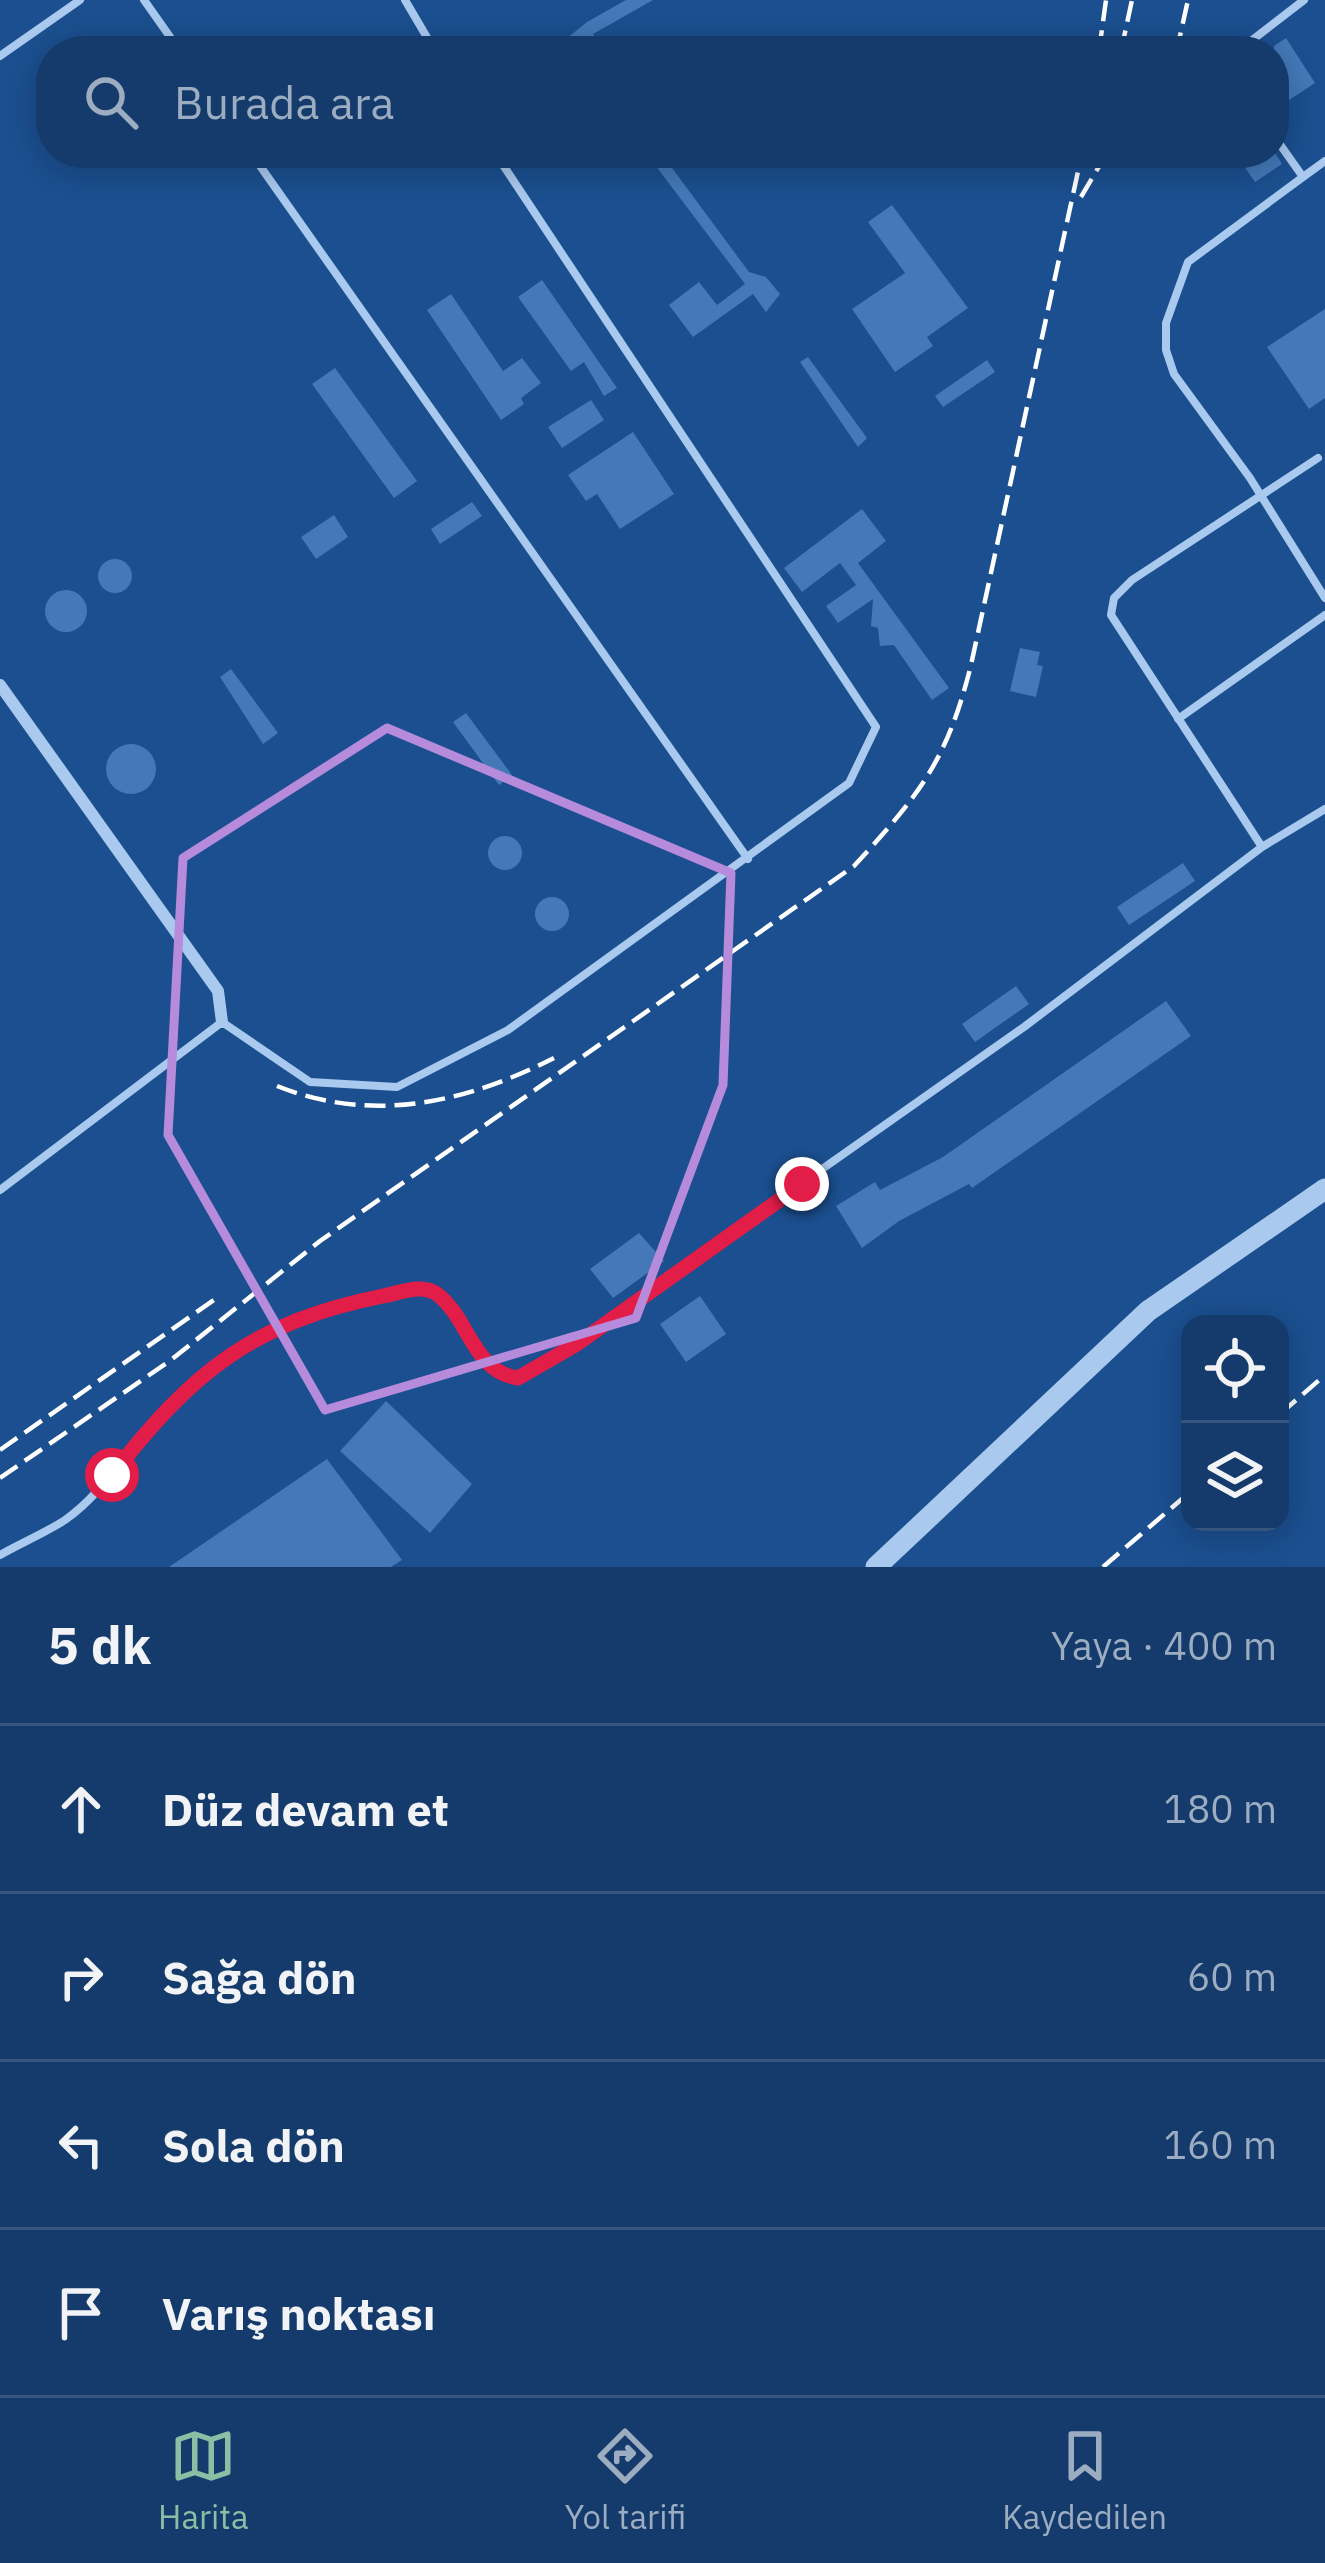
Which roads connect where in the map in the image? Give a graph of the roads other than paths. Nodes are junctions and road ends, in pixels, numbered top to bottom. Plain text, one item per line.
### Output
1 (80, 0) edge
2 (144, 0) edge
3 (405, 0) edge
4 (1304, 0) edge
5 (169, 36) edge
6 (426, 36) edge
7 (1257, 36) edge
8 (0, 56) edge
9 (1289, 157) edge
10 (1325, 161) edge
11 (262, 168) edge
12 (505, 168) edge
13 (1303, 177) junction
14 (1318, 458) dead end
15 (1260, 494) junction
16 (1325, 598) edge
17 (1325, 615) edge
18 (0, 685) edge
19 (1178, 719) junction
20 (1325, 809) edge
21 (1262, 847) junction
22 (748, 859) junction
23 (222, 1022) junction
24 (0, 1190) edge
25 (1325, 1190) edge
26 (0, 1555) edge
27 (876, 1567) edge

1 - 8 lane
2 - 5 lane
3 - 6 lane
4 - 7 lane
9 - 13 lane
10 - 13 lane
11 - 22 lane
12 - 22 lane
13 - 15 lane
14 - 15 lane
15 - 16 lane
15 - 19 lane
17 - 19 lane
18 - 23 street
19 - 21 lane
20 - 21 lane
21 - 26 lane
22 - 23 lane
23 - 24 lane
25 - 27 street

